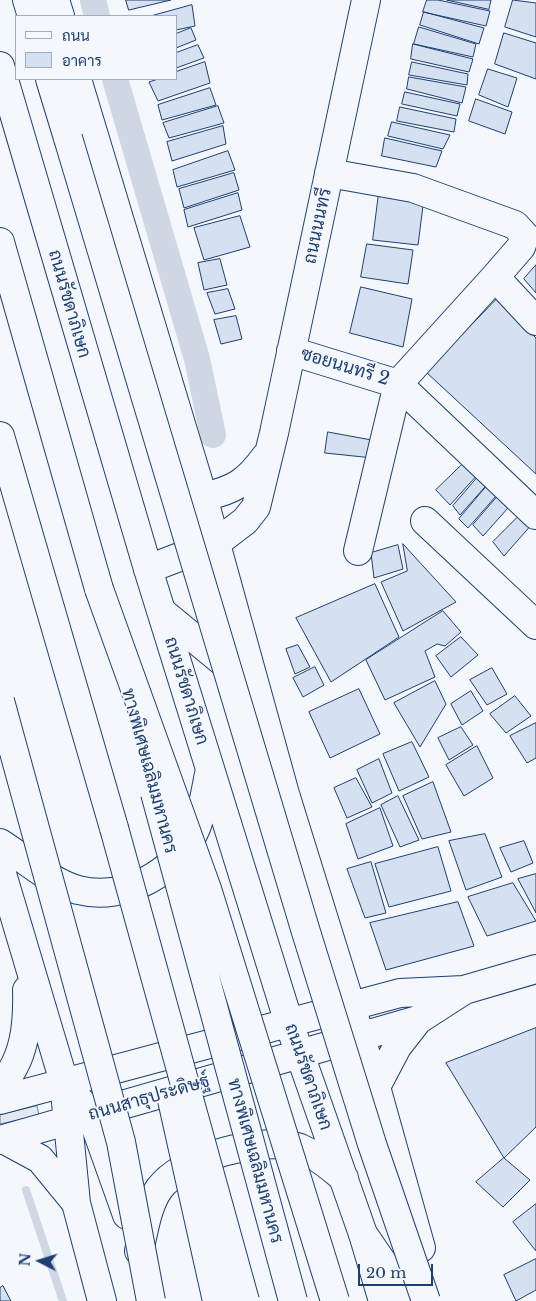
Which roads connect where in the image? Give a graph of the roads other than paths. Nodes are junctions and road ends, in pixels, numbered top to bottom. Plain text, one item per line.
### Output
1 (27, 0) edge
2 (55, 0) edge
3 (366, 0) edge
4 (32, 15) edge
5 (60, 15) edge
6 (0, 66) edge
7 (50, 80) edge
8 (77, 80) edge
9 (329, 173) junction
10 (0, 242) edge
11 (495, 277) junction
12 (536, 321) edge
13 (291, 350) junction
14 (398, 384) junction
15 (0, 436) edge
16 (270, 451) junction
17 (203, 496) junction
18 (536, 515) edge
19 (425, 521) dead end
20 (216, 542) junction
21 (358, 551) dead end
22 (148, 569) junction
23 (99, 589) junction
24 (161, 611) junction
25 (536, 625) edge
26 (256, 690) junction
27 (0, 701) edge
28 (210, 769) junction
29 (114, 828) junction
30 (0, 843) edge
31 (0, 867) edge
32 (26, 959) junction
33 (337, 962) junction
34 (536, 969) edge
35 (464, 990) junction
36 (400, 992) junction
37 (350, 1007) junction
38 (418, 1020) junction
39 (289, 1023) junction
40 (359, 1037) junction
41 (300, 1054) junction
42 (64, 1082) junction
43 (0, 1086) edge
44 (376, 1087) junction
45 (0, 1100) edge
46 (79, 1118) junction
47 (2, 1140) edge
48 (344, 1178) junction
49 (76, 1203) junction
50 (363, 1234) junction
51 (139, 1251) junction
52 (102, 1301) edge
53 (153, 1301) edge
54 (217, 1301) edge
55 (245, 1301) edge
56 (294, 1301) edge
57 (335, 1301) edge
58 (384, 1301) edge
59 (409, 1301) edge
60 (426, 1301) edge
61 (438, 1301) edge

1 - 4 main road
2 - 5 main road
3 - 9 main road, ถนนนนทรี
6 - 22 main road, ถนนรัชดาภิเษก
7 - 60 main road, bridge
8 - 17 main road
9 - 11 main road
9 - 13 main road, ถนนนนทรี
10 - 23 main road, ทางพิเศษเฉลิมมหานคร
11 - 12 main road
11 - 14 main road
13 - 14 main road, ซอยนนทรี 2
13 - 16 main road, ถนนนนทรี
14 - 18 main road
14 - 21 main road
15 - 29 main road
16 - 17 main road, ถนนนนทรี
16 - 20 main road, ถนนนนทรี
17 - 20 main road
19 - 25 main road
20 - 22 main road, ถนนนนทรี
20 - 26 main road
22 - 24 main road, ถนนรัชดาภิเษก
23 - 56 main road, ทางพิเศษเฉลิมมหานคร, bridge
23 - 57 main road, bridge
24 - 26 main road
24 - 28 main road, ถนนรัชดาภิเษก
26 - 33 main road
27 - 53 main road, bridge
28 - 30 main road
28 - 39 main road, ถนนรัชดาภิเษก
29 - 54 main road, bridge
29 - 55 main road, bridge
31 - 32 main road
32 - 42 main road
32 - 43 main road
33 - 36 main road
33 - 37 main road
34 - 35 main road, ถนนสาธุประดิษฐ์
35 - 36 main road, ถนนสาธุประดิษฐ์
35 - 38 main road, ถนนสาธุประดิษฐ์
36 - 37 main road, ถนนสาธุประดิษฐ์
37 - 39 main road, ถนนสาธุประดิษฐ์
37 - 40 main road
38 - 40 main road, ถนนสาธุประดิษฐ์
38 - 44 main road
39 - 41 main road, ถนนรัชดาภิเษก
39 - 42 main road, ถนนสาธุประดิษฐ์
40 - 41 main road, ถนนสาธุประดิษฐ์
40 - 44 main road
41 - 46 main road, ถนนสาธุประดิษฐ์
41 - 48 main road, ถนนรัชดาภิเษก
42 - 45 main road, ถนนสาธุประดิษฐ์
42 - 46 main road
44 - 61 main road
46 - 47 main road, ถนนสาธุประดิษฐ์
46 - 49 main road
46 - 51 main road
47 - 49 main road
48 - 50 main road, ถนนรัชดาภิเษก
48 - 51 main road
49 - 52 main road
50 - 58 main road
50 - 59 main road, ถนนรัชดาภิเษก
51 - 53 main road

